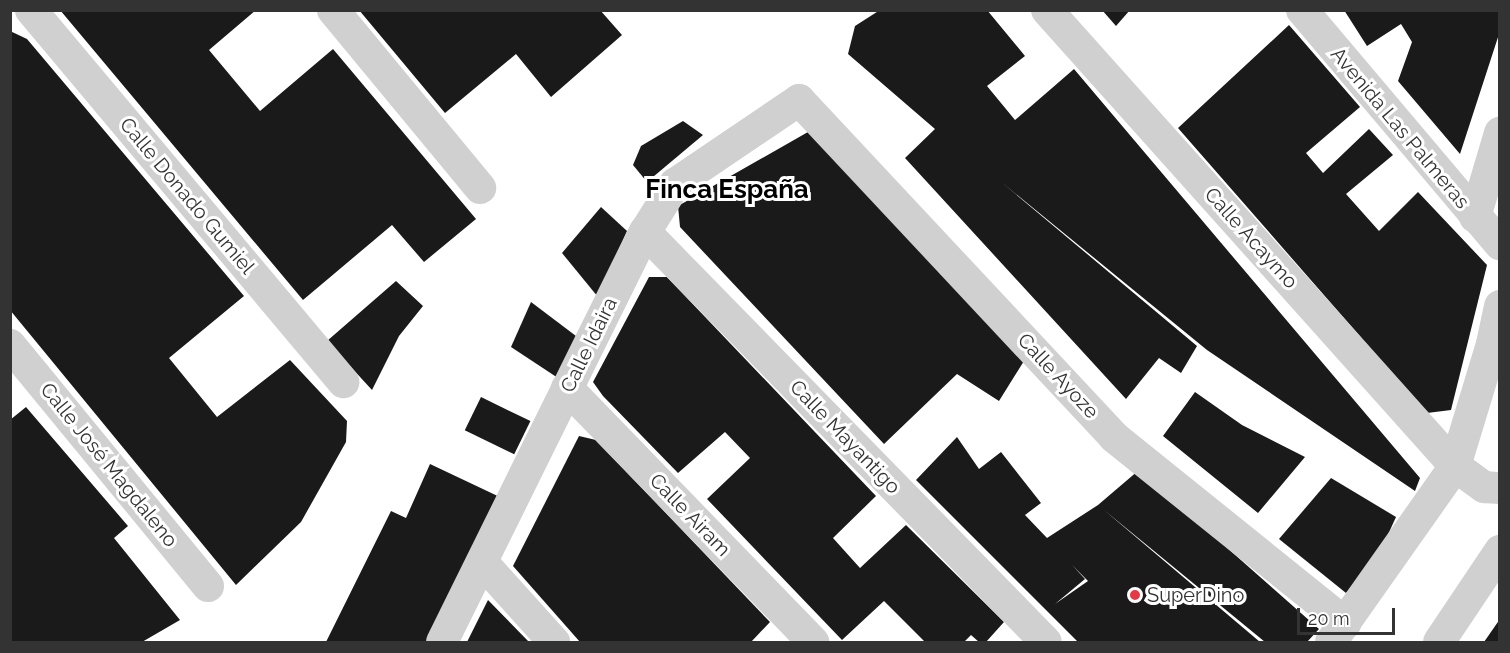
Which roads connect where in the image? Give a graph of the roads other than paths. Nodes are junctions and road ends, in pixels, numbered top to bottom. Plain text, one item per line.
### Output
1 (31, 10) edge
2 (333, 10) edge
3 (1047, 10) edge
4 (1302, 10) edge
5 (799, 100) joint
6 (1500, 133) edge
7 (480, 188) dead end
8 (1475, 217) junction
9 (645, 232) junction
10 (1500, 244) edge
11 (1500, 306) edge
12 (1496, 342) edge
13 (10, 345) edge
14 (343, 381) dead end
15 (567, 388) junction
16 (1455, 466) junction
17 (1500, 488) edge
18 (1500, 551) edge
19 (482, 562) junction
20 (208, 586) dead end
21 (1338, 633) edge
22 (442, 642) edge
23 (554, 642) edge
24 (813, 642) edge
25 (1046, 642) edge
26 (1439, 642) edge

1 - 14 street, Calle Donado Gumiel
2 - 7 street
3 - 16 street, Calle Acaymo
4 - 8 street, Avenida Las Palmeras
5 - 9 street, Calle Idaira
5 - 21 street, Calle Ayoze
6 - 8 street
8 - 10 street, Avenida Las Palmeras
9 - 15 street, Calle Idaira
9 - 25 street, Calle Mayantigo
11 - 12 street
12 - 16 street
13 - 20 street, Calle José Magdaleno
15 - 19 street, Calle Idaira
15 - 24 street, Calle Airam
16 - 17 street, Calle Acaymo
16 - 21 street
18 - 26 street
19 - 22 street, Calle Idaira
19 - 23 street

